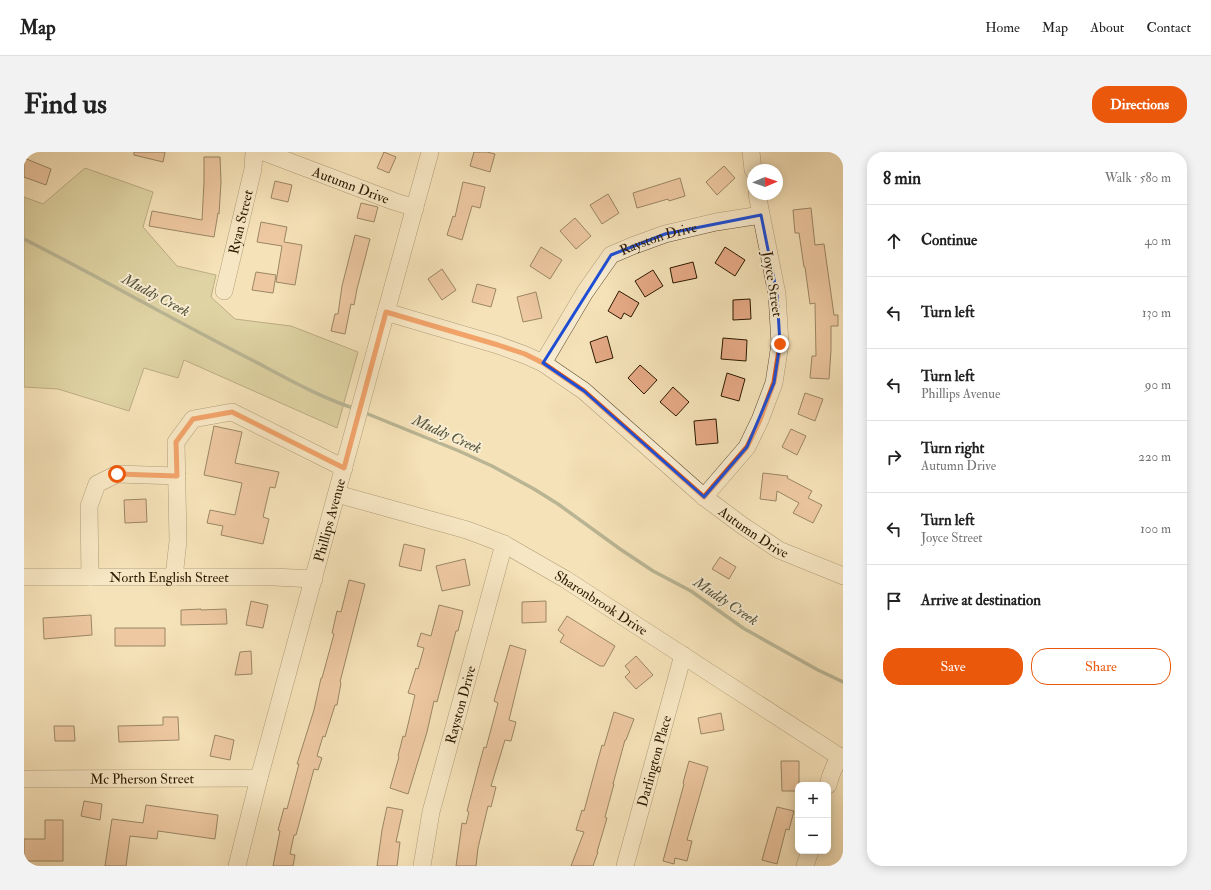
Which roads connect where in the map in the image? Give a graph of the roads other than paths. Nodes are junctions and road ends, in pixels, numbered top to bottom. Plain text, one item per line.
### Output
1 (254, 152) edge
2 (264, 152) edge
3 (430, 152) edge
4 (751, 152) edge
5 (752, 164) edge
6 (758, 200) edge
7 (415, 208) junction
8 (761, 215) junction
9 (224, 291) dead end
10 (386, 312) junction
11 (543, 363) junction
12 (344, 468) junction
13 (177, 476) junction
14 (337, 494) junction
15 (704, 497) junction
16 (504, 544) junction
17 (843, 576) edge
18 (24, 577) edge
19 (90, 577) junction
20 (174, 577) junction
21 (314, 579) junction
22 (683, 655) junction
23 (841, 758) edge
24 (259, 778) junction
25 (24, 779) edge
26 (829, 782) edge
27 (809, 854) edge
28 (237, 866) edge
29 (422, 866) edge
30 (625, 866) edge
31 (806, 866) edge

1 - 9 street, Ryan Street
2 - 7 street, Autumn Drive
3 - 7 street, Phillips Avenue
4 - 5 street
6 - 8 street, Joyce Street
7 - 10 street, Phillips Avenue
8 - 11 street, Rayston Drive
8 - 15 street, Joyce Street
10 - 11 street, Autumn Drive
10 - 12 street, Phillips Avenue
11 - 15 street, Autumn Drive
12 - 13 street
12 - 14 street, Phillips Avenue
13 - 19 street
13 - 20 street
14 - 16 street, Sharonbrook Drive
14 - 21 street, Phillips Avenue
15 - 17 street, Autumn Drive
16 - 22 street, Sharonbrook Drive
16 - 29 street, Rayston Drive
18 - 19 street, North English Street
19 - 20 street, North English Street
20 - 21 street, North English Street
21 - 24 street, Phillips Avenue
22 - 23 street, Sharonbrook Drive
22 - 30 street, Darlington Place
23 - 26 street
24 - 25 street, Mc Pherson Street
24 - 28 street, Phillips Avenue
27 - 31 street

